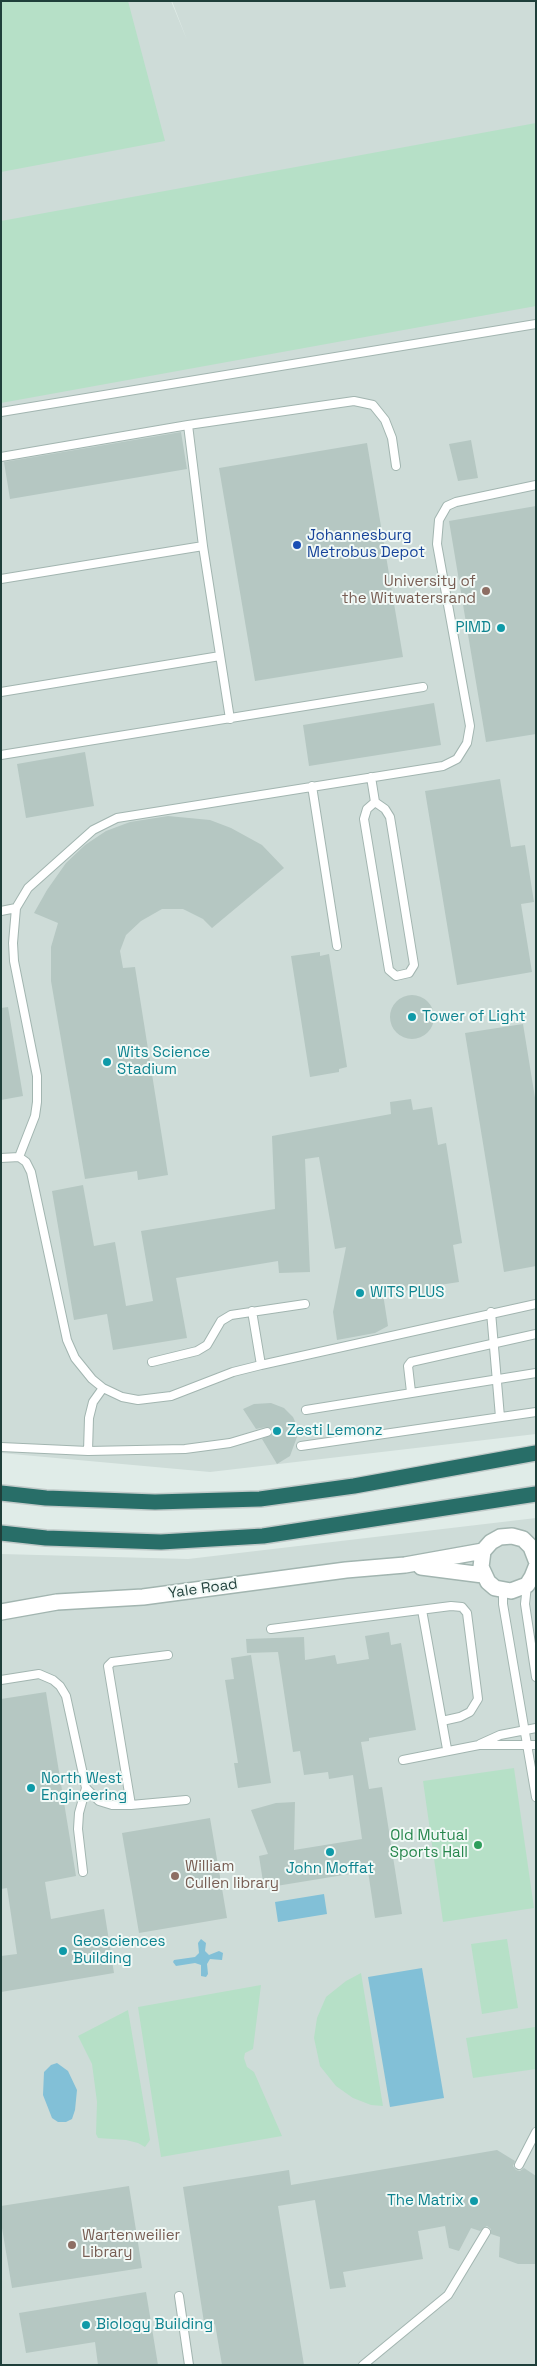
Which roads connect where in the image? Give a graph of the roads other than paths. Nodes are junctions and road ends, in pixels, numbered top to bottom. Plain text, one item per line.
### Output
1 (536, 324) edge
2 (1, 412) edge
3 (188, 424) junction
4 (1, 457) edge
5 (396, 466) dead end
6 (536, 485) edge
7 (203, 546) junction
8 (1, 579) edge
9 (220, 656) junction
10 (423, 687) dead end
11 (1, 692) edge
12 (230, 719) junction
13 (1, 755) edge
14 (371, 777) junction
15 (312, 786) junction
16 (375, 802) junction
17 (16, 908) junction
18 (1, 911) edge
19 (337, 946) dead end
20 (19, 1157) junction
21 (1, 1158) edge
22 (305, 1304) dead end
23 (536, 1304) edge
24 (252, 1311) junction
25 (491, 1312) junction
26 (536, 1334) edge
27 (494, 1342) junction
28 (152, 1362) dead end
29 (262, 1365) junction
30 (536, 1373) edge
31 (497, 1379) junction
32 (103, 1388) junction
33 (411, 1392) junction
34 (306, 1410) dead end
35 (536, 1412) edge
36 (500, 1417) junction
37 (267, 1432) dead end
38 (301, 1446) dead end
39 (1, 1447) edge
40 (88, 1451) junction
41 (536, 1453) edge
42 (1, 1493) edge
43 (536, 1494) edge
44 (1, 1533) edge
45 (483, 1551) junction
46 (534, 1551) edge
47 (405, 1565) junction
48 (536, 1568) edge
49 (483, 1574) junction
50 (527, 1585) junction
51 (503, 1591) junction
52 (422, 1610) junction
53 (1, 1612) edge
54 (271, 1629) dead end
55 (168, 1655) dead end
56 (536, 1677) edge
57 (1, 1680) edge
58 (442, 1721) junction
59 (536, 1728) edge
60 (525, 1730) junction
61 (479, 1744) junction
62 (536, 1745) edge
63 (527, 1746) junction
64 (447, 1749) junction
65 (403, 1760) dead end
66 (86, 1788) junction
67 (536, 1797) edge
68 (186, 1800) dead end
69 (131, 1805) junction
70 (83, 1872) dead end
71 (536, 2132) edge
72 (519, 2164) dead end
73 (486, 2232) dead end
74 (179, 2296) dead end
75 (189, 2365) edge
76 (363, 2365) edge

1 - 2 lane
3 - 4 lane
3 - 5 lane
3 - 7 lane
6 - 14 lane
7 - 8 lane
7 - 9 lane
9 - 11 lane
9 - 12 lane
10 - 12 lane
12 - 13 lane
14 - 15 lane
14 - 16 lane
15 - 17 lane
15 - 19 lane
16 - 16 lane
17 - 18 lane
17 - 20 lane
20 - 21 lane
20 - 32 lane
22 - 24 lane
23 - 25 lane
24 - 28 lane
24 - 29 lane
25 - 27 lane
25 - 29 lane
26 - 27 lane
27 - 31 lane
27 - 33 lane
29 - 32 lane
30 - 31 lane
31 - 33 lane
31 - 36 lane
32 - 40 lane
33 - 34 lane
35 - 36 lane
36 - 38 lane
37 - 40 lane
39 - 40 lane
41 - 42 highway
43 - 44 highway
45 - 46 street
45 - 47 street, Yale Road
45 - 49 street
47 - 49 street, Yale Road
47 - 53 street, Yale Road
48 - 50 street
49 - 51 street
50 - 51 street
50 - 56 lane
51 - 60 lane
52 - 54 lane
52 - 58 lane
52 - 58 lane
55 - 69 lane
57 - 66 lane
58 - 64 lane
59 - 60 lane
60 - 61 lane
60 - 63 lane
61 - 63 lane
61 - 64 lane
62 - 63 lane
63 - 67 lane
64 - 65 lane
66 - 69 lane
66 - 70 lane
68 - 69 lane
71 - 72 lane
73 - 76 lane
74 - 75 lane

